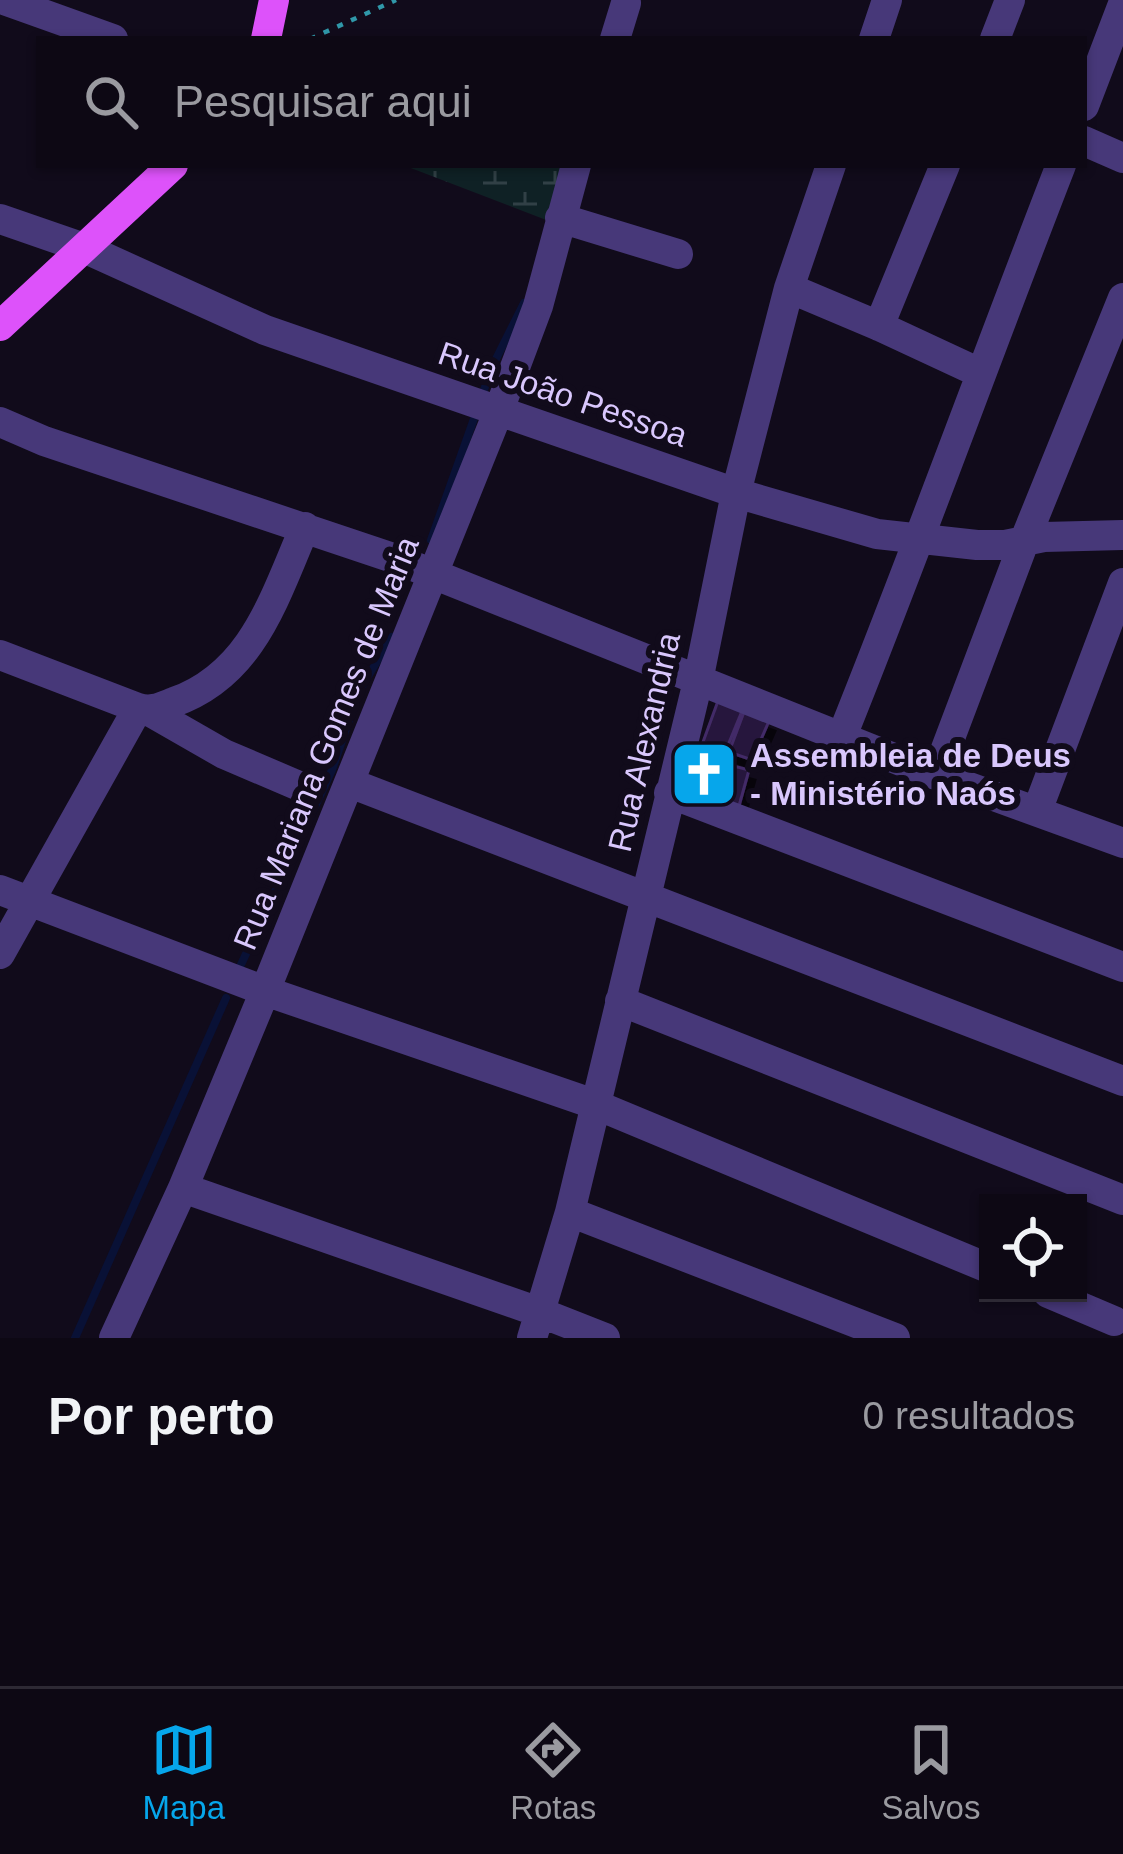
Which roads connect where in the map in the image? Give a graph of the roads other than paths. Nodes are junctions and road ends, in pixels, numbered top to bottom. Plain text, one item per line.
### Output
1 (4, 0) edge
2 (274, 0) edge
3 (886, 0) edge
4 (1010, 0) edge
5 (626, 3) dead end
6 (1123, 4) edge
7 (105, 36) edge
8 (267, 36) edge
9 (616, 36) edge
10 (875, 36) edge
11 (996, 36) edge
12 (1087, 98) edge
13 (1087, 142) edge
14 (1123, 158) edge
15 (170, 168) edge
16 (575, 168) edge
17 (830, 168) edge
18 (944, 168) edge
19 (1060, 168) edge
20 (560, 218) junction
21 (0, 219) edge
22 (84, 248) junction
23 (678, 254) dead end
24 (788, 288) junction
25 (1123, 298) edge
26 (0, 326) edge
27 (879, 326) junction
28 (980, 373) junction
29 (496, 409) junction
30 (0, 422) edge
31 (736, 493) junction
32 (305, 527) junction
33 (1123, 535) edge
34 (920, 539) junction
35 (1024, 542) junction
36 (416, 567) junction
37 (1123, 583) edge
38 (0, 655) edge
39 (698, 682) junction
40 (143, 710) junction
41 (842, 736) junction
42 (936, 775) junction
43 (350, 783) junction
44 (299, 786) dead end
45 (669, 793) junction
46 (1037, 812) junction
47 (1123, 843) edge
48 (645, 895) junction
49 (14, 896) edge
50 (0, 954) edge
51 (1123, 967) edge
52 (265, 992) junction
53 (620, 1001) junction
54 (1123, 1082) edge
55 (594, 1104) junction
56 (183, 1188) junction
57 (1123, 1200) edge
58 (570, 1212) junction
59 (979, 1264) edge
60 (1069, 1302) edge
61 (1114, 1321) dead end
62 (536, 1325) edge
63 (114, 1338) edge
64 (605, 1338) edge
65 (895, 1338) edge

1 - 7 street
2 - 8 main road
3 - 10 street
4 - 11 street
5 - 9 street
6 - 12 street
13 - 14 street
15 - 22 main road
16 - 20 street, Rua Mariana Gomes de Maria
17 - 24 street, Rua Alexandria
18 - 27 street
19 - 28 street
20 - 23 street
20 - 29 street, Rua Mariana Gomes de Maria
21 - 22 street, Rua João Pessoa
22 - 26 main road
22 - 29 street, Rua João Pessoa
24 - 27 street
24 - 31 street, Rua Alexandria
25 - 35 street
27 - 28 street
28 - 34 street
29 - 31 street, Rua João Pessoa
29 - 36 street, Rua Mariana Gomes de Maria
30 - 32 street
31 - 34 street, Rua João Pessoa
31 - 39 street, Rua Alexandria
32 - 36 street
32 - 40 street
33 - 35 street, Rua João Pessoa
34 - 35 street, Rua João Pessoa
34 - 41 street
35 - 42 street
36 - 39 street
36 - 43 street, Rua Mariana Gomes de Maria
37 - 46 street
38 - 40 street
39 - 41 street
39 - 45 street, Rua Alexandria
40 - 44 street
40 - 49 street
41 - 42 street
42 - 46 street
43 - 48 street
43 - 52 street, Rua Mariana Gomes de Maria
45 - 48 street, Rua Alexandria
45 - 51 street
46 - 47 street
48 - 53 street, Rua Alexandria
48 - 54 street
49 - 50 street
49 - 52 street
52 - 55 street
52 - 56 street, Rua Mariana Gomes de Maria
53 - 55 street, Rua Alexandria
53 - 57 street
55 - 58 street, Rua Alexandria
55 - 59 street
56 - 62 street
56 - 63 street, Rua Mariana Gomes de Maria
58 - 62 street, Rua Alexandria
58 - 65 street
60 - 61 street
62 - 64 street

